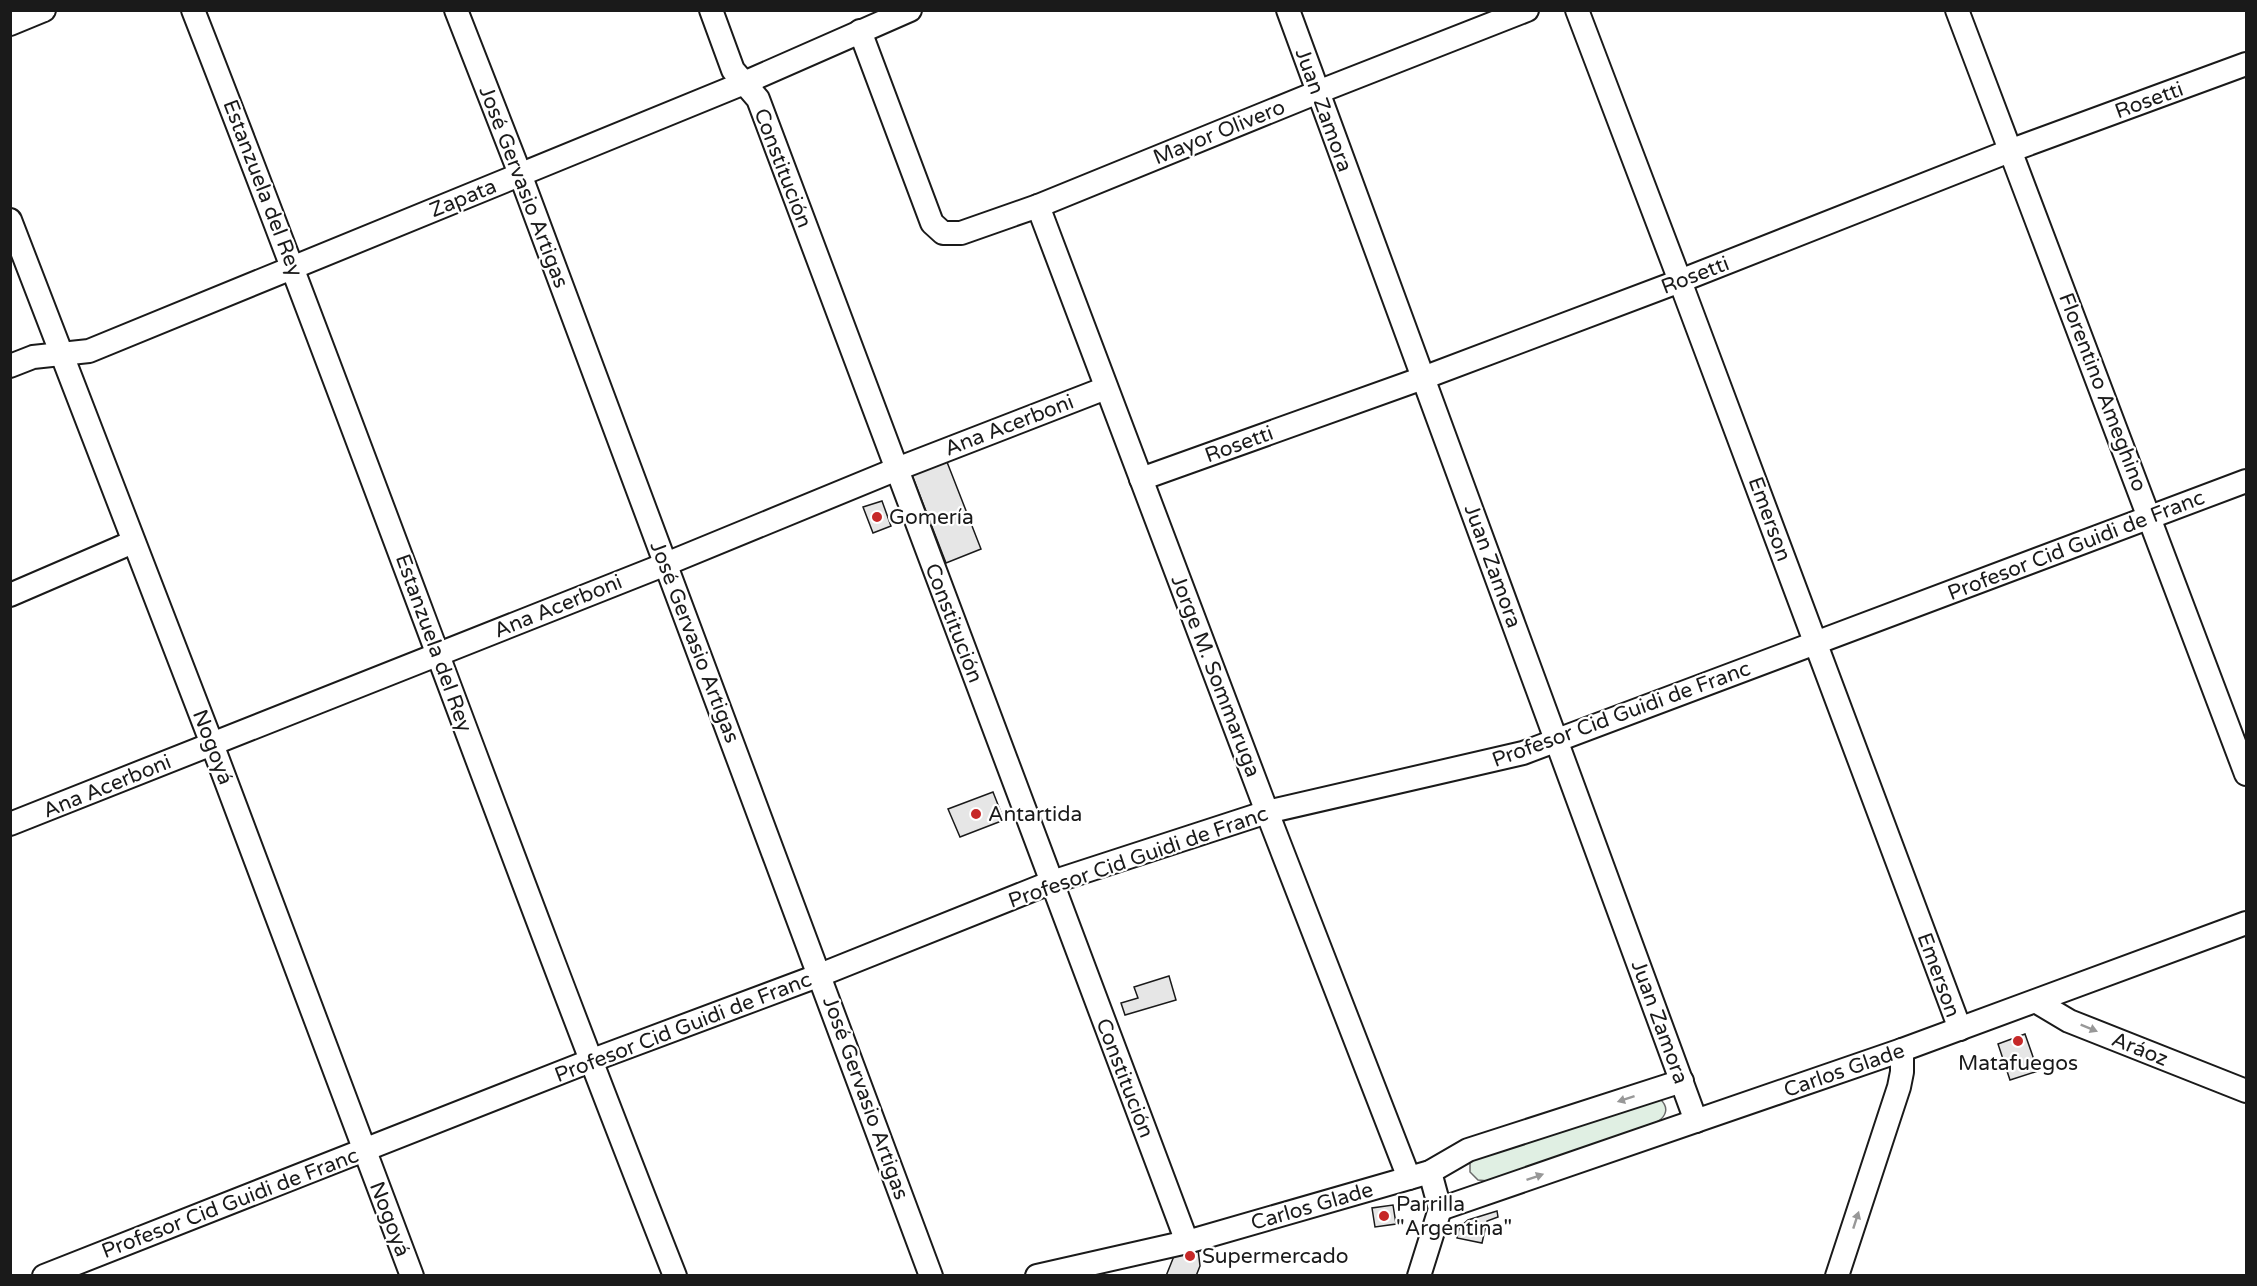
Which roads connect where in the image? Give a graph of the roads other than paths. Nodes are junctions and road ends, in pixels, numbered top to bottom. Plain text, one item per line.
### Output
1 (44, 10) edge
2 (193, 10) edge
3 (456, 10) edge
4 (711, 10) edge
5 (910, 10) edge
6 (1288, 10) edge
7 (1527, 10) edge
8 (1577, 10) edge
9 (1958, 10) edge
10 (10, 24) edge
11 (860, 31) junction
12 (2247, 64) edge
13 (744, 83) junction
14 (1318, 92) junction
15 (2012, 150) junction
16 (520, 174) junction
17 (1038, 206) junction
18 (10, 220) edge
19 (294, 267) junction
20 (1680, 281) junction
21 (63, 355) junction
22 (10, 366) edge
23 (1423, 378) junction
24 (1106, 388) junction
25 (897, 469) junction
26 (1141, 478) junction
27 (2247, 481) edge
28 (2150, 517) junction
29 (133, 542) junction
30 (666, 564) junction
31 (10, 595) edge
32 (1816, 644) junction
33 (438, 654) junction
34 (1557, 741) junction
35 (212, 744) junction
36 (2247, 774) edge
37 (1267, 812) junction
38 (10, 824) edge
39 (1052, 882) junction
40 (2247, 923) edge
41 (820, 975) junction
42 (2037, 1002) junction
43 (1960, 1029) junction
44 (1902, 1050) junction
45 (590, 1061) junction
46 (1682, 1081) junction
47 (2247, 1091) edge
48 (1696, 1121) junction
49 (363, 1150) junction
50 (1419, 1175) junction
51 (1440, 1209) junction
52 (1187, 1242) junction
53 (44, 1275) edge
54 (411, 1275) edge
55 (675, 1275) edge
56 (931, 1275) edge
57 (1037, 1275) edge
58 (1419, 1275) edge
59 (1838, 1275) edge

1 - 10 street
2 - 19 street, Estanzuela del Rey
3 - 16 street, José Gervasio Artigas
4 - 13 street, Constitución
5 - 11 street, Zapata
6 - 14 street, Juan Zamora
7 - 14 street, Mayor Olivero
8 - 20 street, Emerson
9 - 15 street, Florentino Ameghino
11 - 13 street, Zapata
11 - 17 street, Mayor Olivero
12 - 15 street, Rosetti
13 - 16 street, Zapata
13 - 25 street, Constitución
14 - 17 street, Mayor Olivero
14 - 23 street, Juan Zamora
15 - 20 street, Rosetti
15 - 28 street, Florentino Ameghino
16 - 19 street, Zapata
16 - 30 street, José Gervasio Artigas
17 - 24 street, Jorge M. Sommaruga
18 - 21 street, Nogoyá
19 - 21 street, Zapata
19 - 33 street, Estanzuela del Rey
20 - 23 street, Rosetti
20 - 32 street, Emerson
21 - 22 street, Zapata
21 - 29 street, Nogoyá
23 - 26 street, Rosetti
23 - 34 street, Juan Zamora
24 - 25 street, Ana Acerboni
24 - 26 street, Jorge M. Sommaruga
25 - 30 street, Ana Acerboni
25 - 39 street, Constitución
26 - 37 street, Jorge M. Sommaruga
27 - 28 street, Profesor Cid Guidi de Franc
28 - 32 street, Profesor Cid Guidi de Franc
28 - 36 street, Florentino Ameghino
29 - 31 street
29 - 35 street, Nogoyá
30 - 33 street, Ana Acerboni
30 - 41 street, José Gervasio Artigas
32 - 34 street, Profesor Cid Guidi de Franc
32 - 43 street, Emerson
33 - 35 street, Ana Acerboni
33 - 45 street, Estanzuela del Rey
34 - 37 street, Profesor Cid Guidi de Franc
34 - 46 street, Juan Zamora
35 - 38 street, Ana Acerboni
35 - 49 street, Nogoyá
37 - 39 street, Profesor Cid Guidi de Franc
37 - 50 street, Jorge M. Sommaruga
39 - 41 street, Profesor Cid Guidi de Franc
39 - 52 street, Constitución
40 - 42 street, Carlos Glade
41 - 45 street, Profesor Cid Guidi de Franc
41 - 56 street, José Gervasio Artigas
42 - 43 street, Carlos Glade
42 -> 47 street, Aráoz
43 - 44 street, Carlos Glade
44 - 48 street, Carlos Glade
59 -> 44 street
45 - 49 street, Profesor Cid Guidi de Franc
45 - 55 street, Estanzuela del Rey
46 - 48 street, Juan Zamora
46 -> 50 street, Carlos Glade
51 -> 48 street, Carlos Glade
49 - 53 street, Profesor Cid Guidi de Franc
49 - 54 street, Nogoyá
50 - 51 street, Jorge M. Sommaruga
50 - 52 street, Carlos Glade
51 - 58 street
52 - 57 street, Carlos Glade

